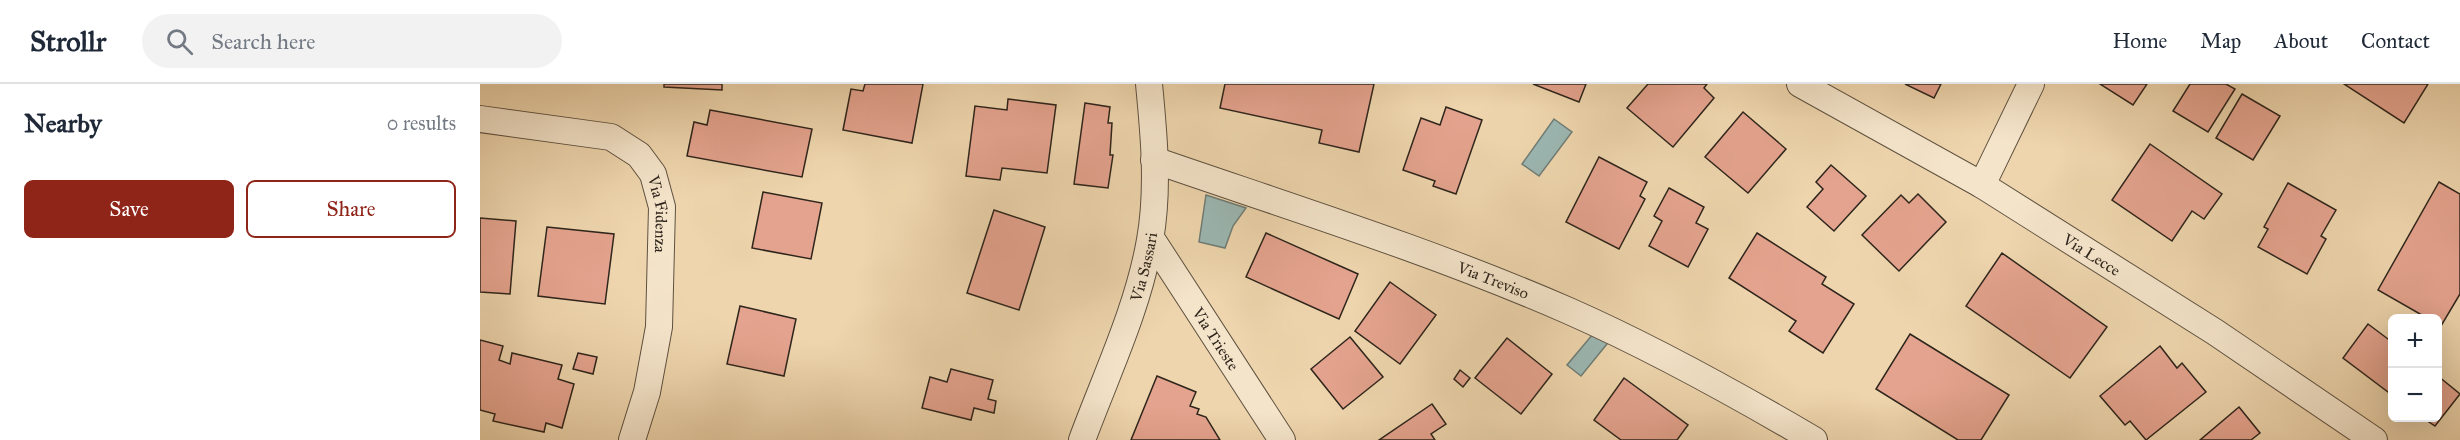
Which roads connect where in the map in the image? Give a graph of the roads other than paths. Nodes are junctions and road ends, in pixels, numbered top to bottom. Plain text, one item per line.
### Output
1 (1149, 84) edge
2 (1800, 84) edge
3 (2031, 84) edge
4 (480, 119) edge
5 (1154, 160) junction
6 (1982, 185) junction
7 (1151, 238) junction
8 (632, 440) edge
9 (1082, 440) edge
10 (1282, 440) edge
11 (1814, 440) edge
12 (2374, 440) edge

1 - 5 street, Via Sassari
2 - 6 street, Via Lecce
3 - 6 street
4 - 8 street, Via Fidenza
5 - 7 street, Via Sassari
5 - 11 street, Via Treviso
6 - 12 street, Via Lecce
7 - 9 street, Via Sassari
7 - 10 street, Via Trieste

